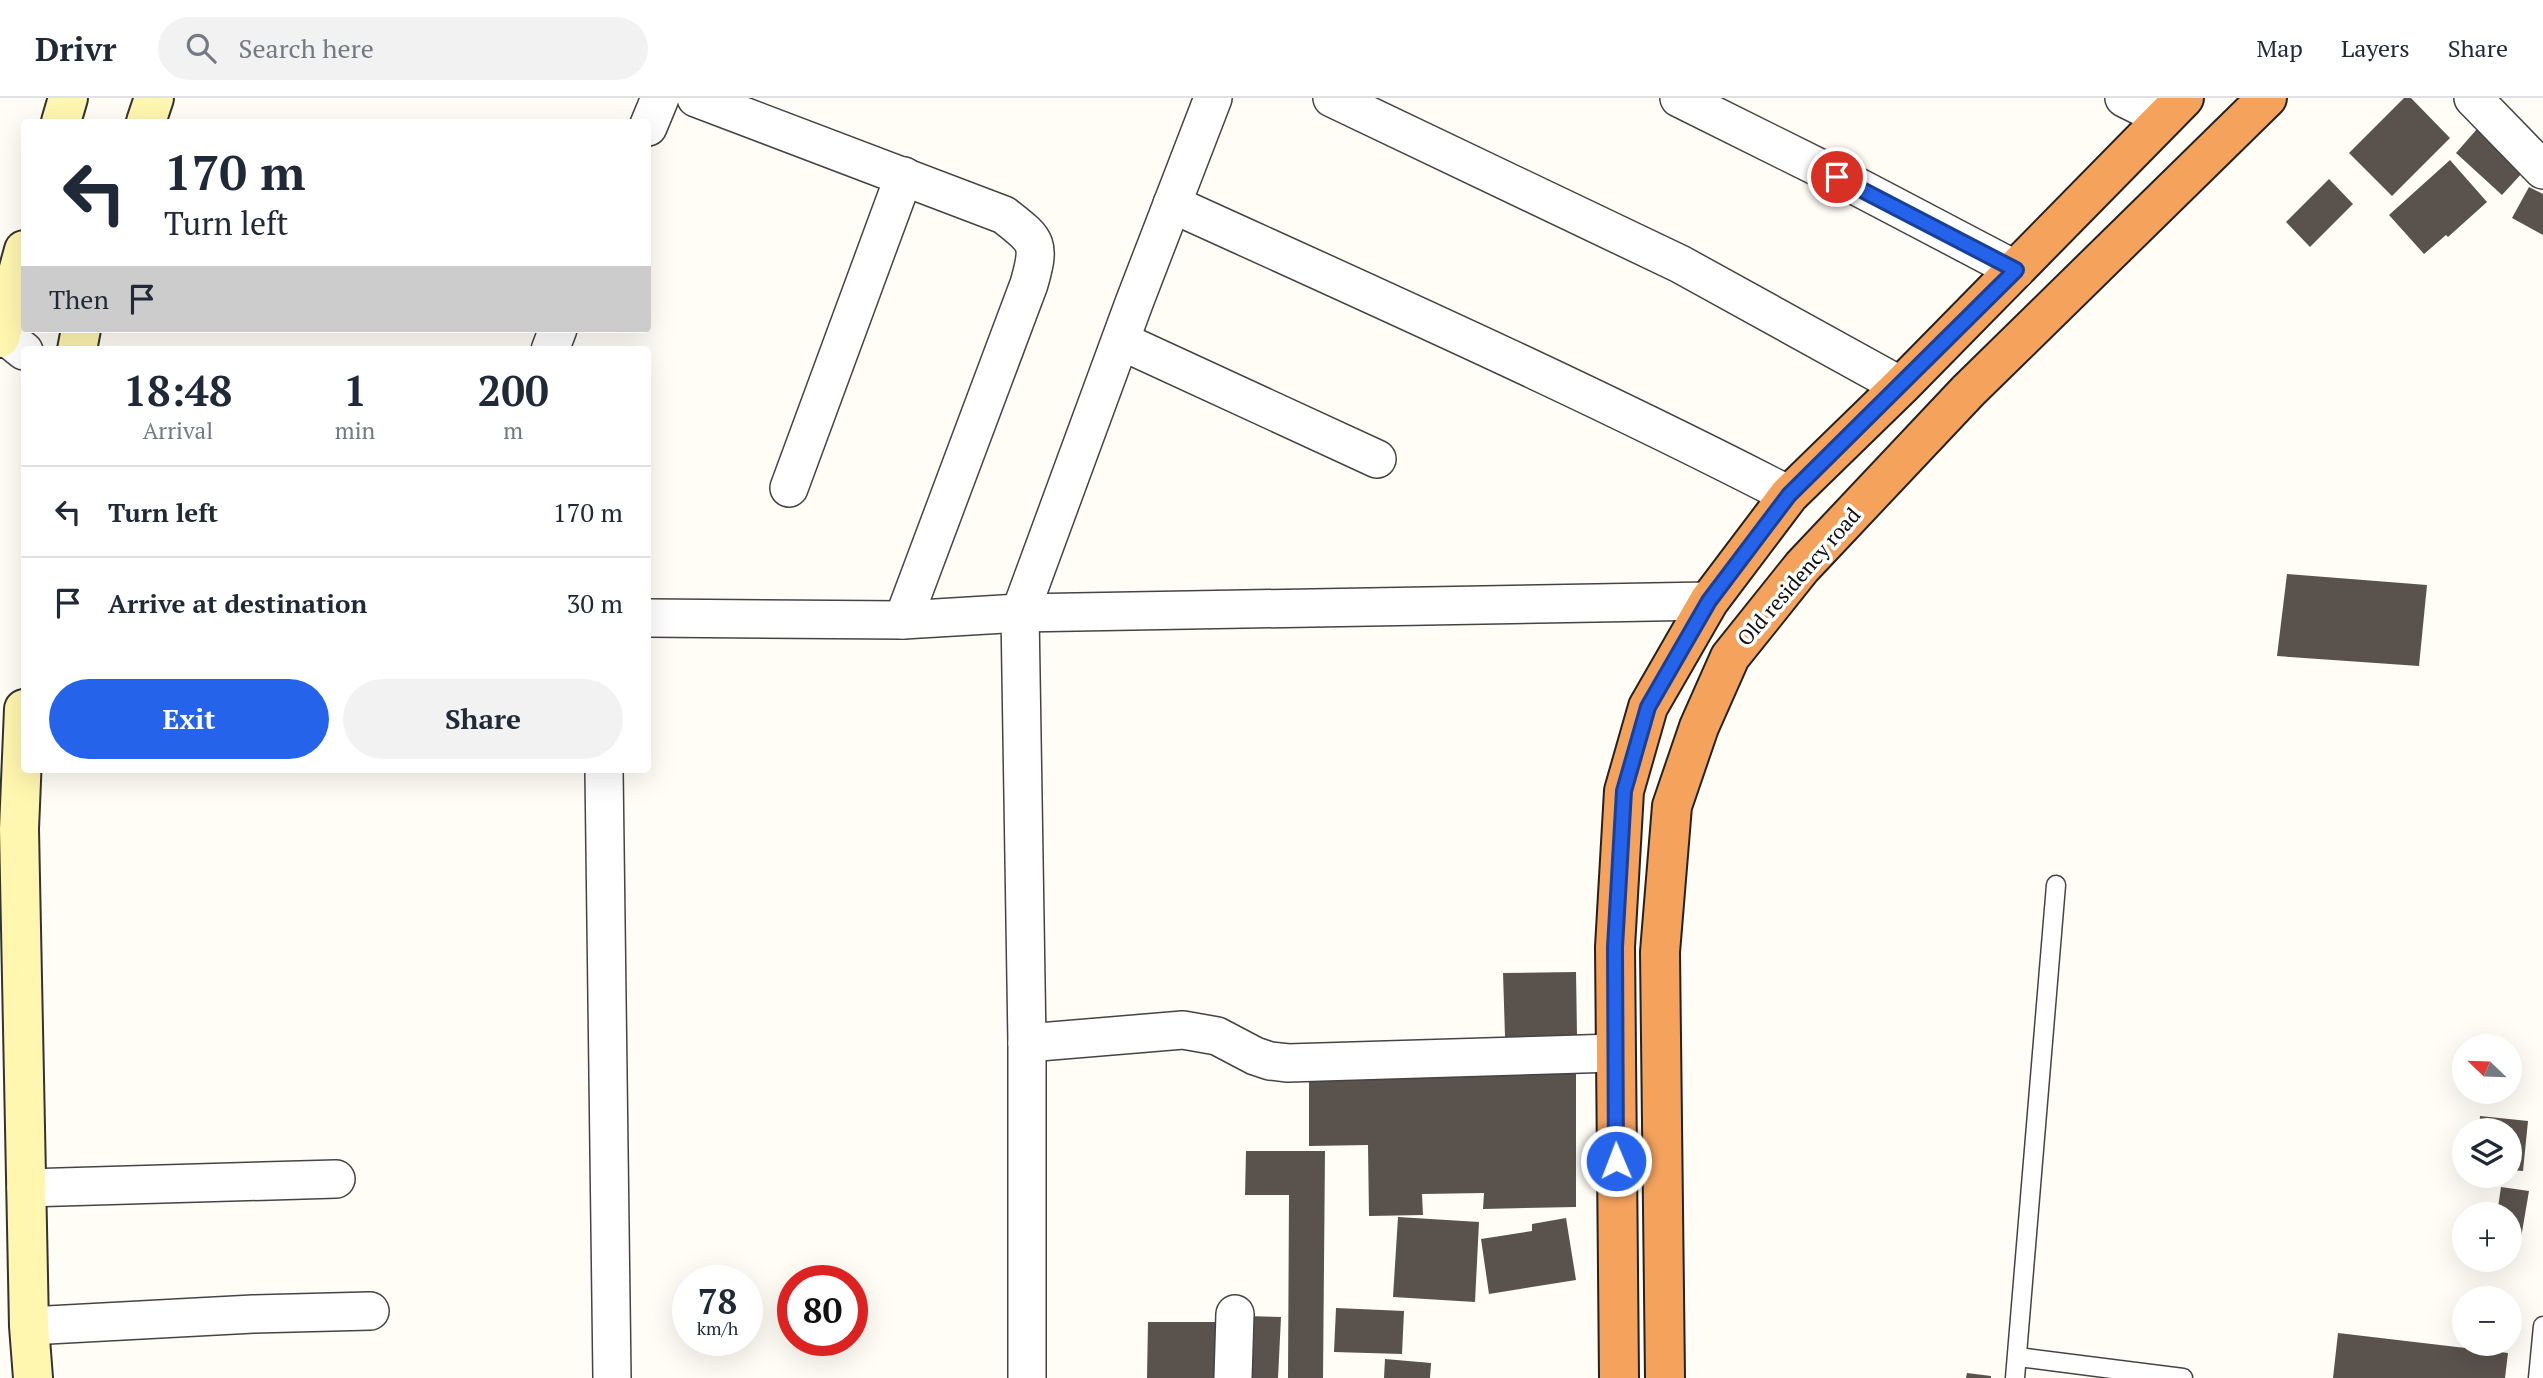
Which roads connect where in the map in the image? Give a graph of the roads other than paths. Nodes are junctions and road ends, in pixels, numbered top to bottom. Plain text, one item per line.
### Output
1 (68, 98) edge
2 (154, 98) edge
3 (660, 98) edge
4 (696, 98) edge
5 (1213, 98) edge
6 (1332, 98) edge
7 (1679, 98) edge
8 (2124, 98) edge
9 (2267, 98) edge
10 (2473, 98) edge
11 (2174, 108) edge
12 (62, 119) edge
13 (147, 119) edge
14 (651, 120) edge
15 (2543, 170) edge
16 (904, 176) junction
17 (1172, 204) junction
18 (21, 260) edge
19 (2016, 270) junction
20 (0, 334) edge
21 (1121, 341) junction
22 (21, 349) edge
23 (1901, 386) junction
24 (1377, 459) dead end
25 (789, 488) dead end
26 (1789, 495) junction
27 (1709, 601) junction
28 (1020, 613) junction
29 (651, 618) edge
30 (903, 620) junction
31 (21, 773) edge
32 (604, 773) edge
33 (2056, 885) dead end
34 (1027, 1043) junction
35 (1615, 1053) junction
36 (336, 1179) dead end
37 (26, 1188) junction
38 (370, 1311) dead end
39 (1234, 1314) dead end
40 (29, 1326) junction
41 (2543, 1326) edge
42 (2018, 1357) junction
43 (33, 1378) edge
44 (612, 1378) edge
45 (1027, 1378) edge
46 (1233, 1378) edge
47 (1619, 1378) edge
48 (1665, 1378) edge
49 (2015, 1378) edge
50 (2183, 1378) edge
51 (2538, 1378) edge

1 - 12 street
2 - 13 street
3 - 14 street
4 - 16 street
5 - 17 street
6 - 23 street
7 - 19 street
8 - 11 street
9 - 48 highway, Old residency road
10 - 15 street
11 - 19 highway
16 - 25 street
16 - 30 street
17 - 21 street
17 - 26 street
18 - 20 street
19 - 23 highway
20 - 22 street
21 - 24 street
21 - 28 street
23 - 26 highway
26 - 27 highway
27 - 28 street
27 - 35 highway
28 - 30 street
28 - 34 street
29 - 30 street
31 - 37 street
32 - 44 street
33 - 42 lane
34 - 35 street
34 - 45 street
35 - 47 highway
36 - 37 street
37 - 40 street
38 - 40 street
39 - 46 street
40 - 43 street
41 - 51 lane
42 - 49 lane
42 - 50 lane

